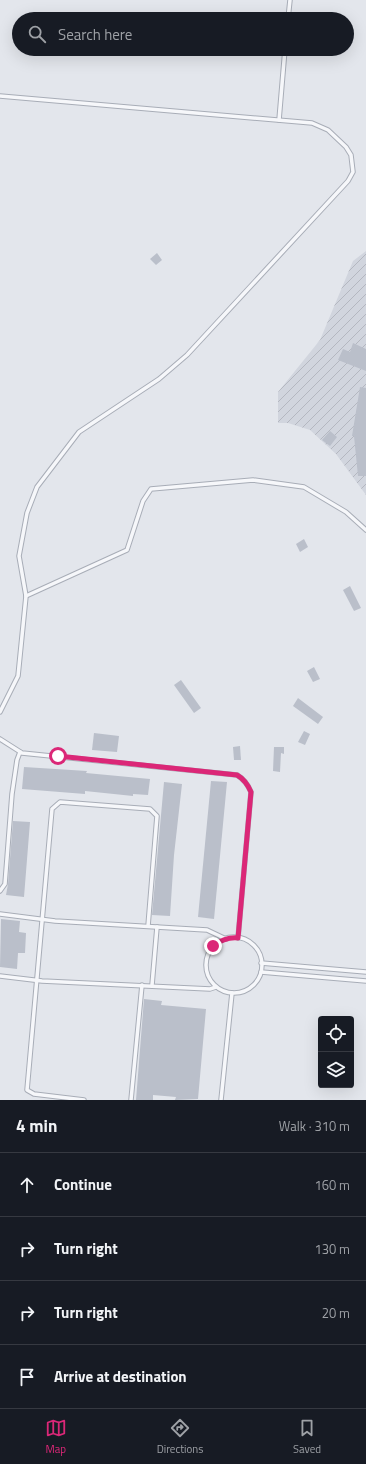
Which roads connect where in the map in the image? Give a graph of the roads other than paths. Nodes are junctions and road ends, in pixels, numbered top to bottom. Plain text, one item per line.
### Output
1 (290, 0) edge
2 (289, 12) edge
3 (284, 56) edge
4 (0, 96) edge
5 (279, 120) junction
6 (366, 530) edge
7 (26, 596) junction
8 (0, 712) edge
9 (0, 739) edge
10 (20, 752) junction
11 (0, 891) edge
12 (0, 914) edge
13 (42, 919) junction
14 (148, 926) junction
15 (157, 927) junction
16 (238, 938) junction
17 (226, 939) junction
18 (261, 963) junction
19 (261, 972) junction
20 (366, 972) edge
21 (0, 976) edge
22 (37, 980) junction
23 (366, 982) edge
24 (142, 985) junction
25 (152, 986) junction
26 (216, 987) junction
27 (232, 993) junction
28 (84, 1100) edge
29 (131, 1100) edge
30 (221, 1100) edge

1 - 2 lane
3 - 5 lane
4 - 5 lane
5 - 7 lane
6 - 7 lane
7 - 8 lane
9 - 10 lane
10 - 11 lane
10 - 16 lane
12 - 13 lane
13 - 14 lane
13 - 14 lane
13 - 22 lane
14 - 15 lane
15 - 17 lane
15 - 25 lane
16 - 17 lane
16 - 18 lane
17 - 26 lane
18 - 19 lane
18 - 20 lane
19 - 23 lane
19 - 27 lane
21 - 22 lane
22 - 24 lane
22 - 28 lane
24 - 25 lane
24 - 29 lane
25 - 26 lane
26 - 27 lane
27 - 30 lane

